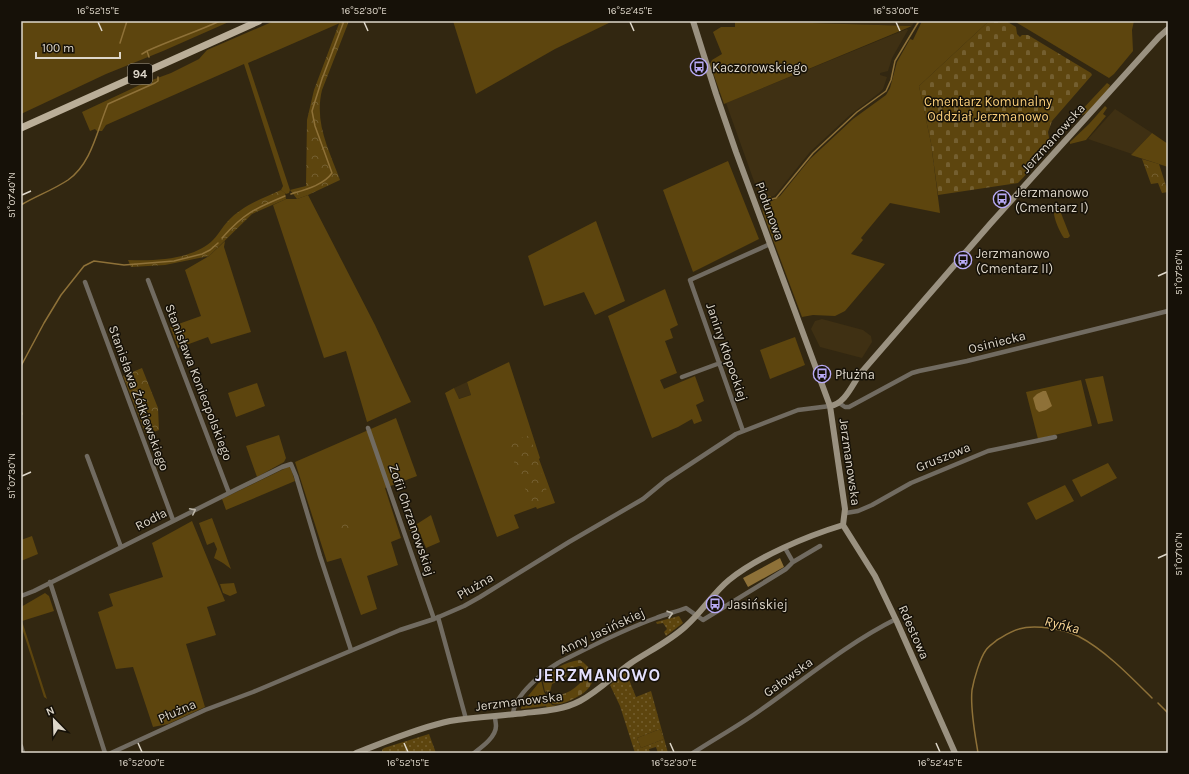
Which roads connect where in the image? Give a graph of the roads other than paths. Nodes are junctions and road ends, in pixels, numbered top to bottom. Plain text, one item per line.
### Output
1 (259, 21) edge
2 (693, 21) edge
3 (1168, 29) edge
4 (21, 128) edge
5 (770, 244) junction
6 (148, 280) dead end
7 (85, 282) dead end
8 (1168, 311) edge
9 (720, 363) junction
10 (682, 377) dead end
11 (839, 403) junction
12 (830, 406) junction
13 (368, 428) dead end
14 (743, 431) junction
15 (1055, 437) dead end
16 (87, 456) dead end
17 (229, 493) junction
18 (846, 513) junction
19 (173, 520) junction
20 (843, 526) junction
21 (820, 546) dead end
22 (120, 547) junction
23 (785, 548) junction
24 (793, 562) junction
25 (50, 582) junction
26 (21, 596) edge
27 (697, 615) junction
28 (436, 618) junction
29 (896, 619) junction
30 (351, 650) junction
31 (513, 715) junction
32 (495, 716) junction
33 (466, 719) junction
34 (21, 746) edge
35 (23, 753) edge
36 (105, 753) edge
37 (111, 753) edge
38 (356, 753) edge
39 (475, 753) edge
40 (693, 753) edge
41 (955, 753) edge

1 - 4 main road, 94
2 - 5 street, Piołunowa
3 - 11 street, Jerzmanowska
5 - 9 street, Janiny Kłopockiej
5 - 12 street, Piołunowa
6 - 17 street, Stanisława Koniecpolskiego
7 - 19 street, Stanisława Żółkiewskiego
8 - 11 street, Osiniecka
9 - 10 street
9 - 14 street, Janiny Kłopockiej
11 - 12 street, Jerzmanowska
12 - 14 street, Płużna
12 - 18 street, Jerzmanowska
13 - 28 street, Zofii Chrzanowskiej
14 - 28 street, Płużna
15 - 18 street, Gruszowa
16 - 22 street
19 -> 17 street, Rodła
17 - 30 street, Rodła
18 - 20 street, Jerzmanowska
19 - 22 street, Rodła
20 - 23 street, Jerzmanowska
20 - 29 street, Rdestowa
21 - 24 street
22 - 25 street, Rodła
23 - 24 street
23 - 27 street, Jerzmanowska
24 - 27 street
25 - 26 street, Rodła
25 - 36 street
27 - 31 street, Jerzmanowska
31 -> 27 street, Anny Jasińskiej
28 - 30 street, Płużna
28 - 33 street, Zofii Chrzanowskiej
29 - 40 street, Gałowska
29 - 41 street, Rdestowa
30 - 37 street, Płużna
31 - 32 street, Jerzmanowska
32 - 33 street, Jerzmanowska
32 - 39 street
33 - 38 street, Jerzmanowska
34 - 35 street

